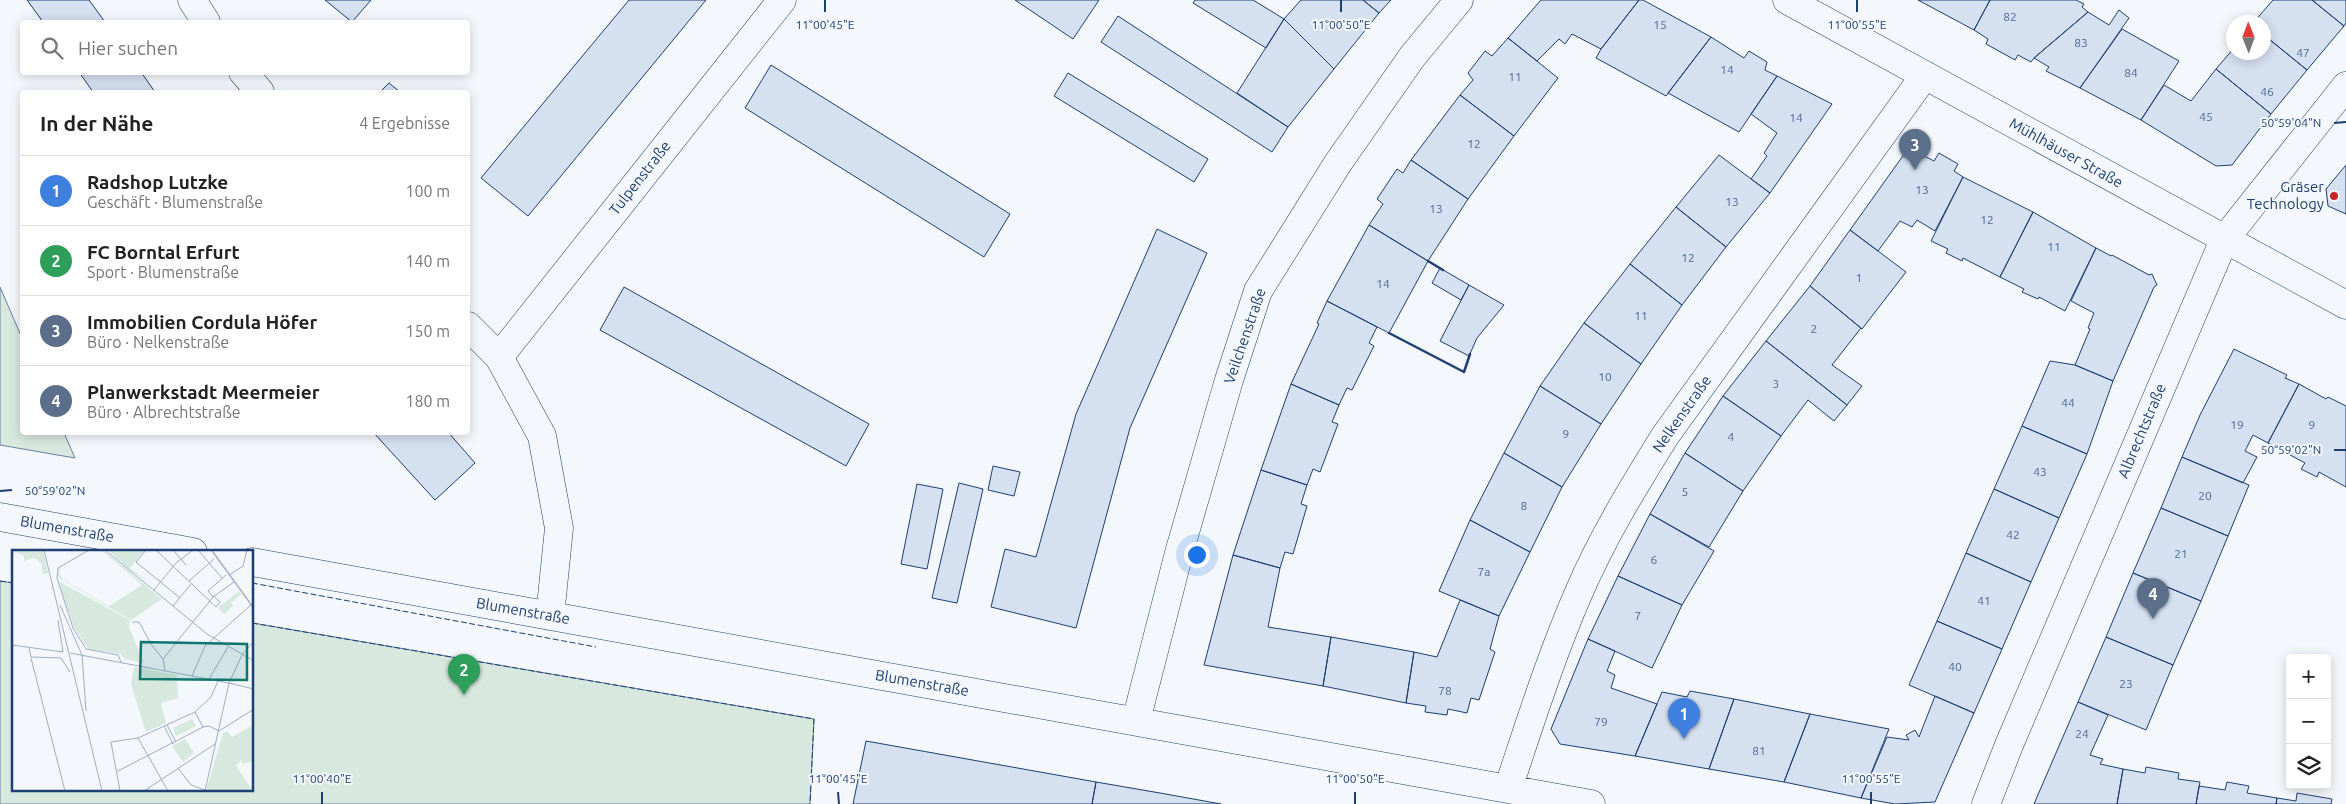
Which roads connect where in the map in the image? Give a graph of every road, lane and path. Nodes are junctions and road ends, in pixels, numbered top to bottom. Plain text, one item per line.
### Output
1 (192, 0) edge
2 (782, 0) edge
3 (1459, 0) edge
4 (1787, 0) edge
5 (205, 20) edge
6 (246, 75) edge
7 (1925, 75) junction
8 (2346, 86) edge
9 (258, 90) edge
10 (2224, 240) junction
11 (2346, 305) edge
12 (470, 328) edge
13 (499, 357) junction
14 (0, 516) edge
15 (182, 550) edge
16 (254, 562) edge
17 (550, 616) junction
18 (1136, 722) junction
19 (1508, 789) junction
20 (1591, 804) edge
21 (1986, 804) edge

1 - 5 street
2 - 13 street, Tulpenstraße
3 - 18 street, Veilchenstraße
4 - 7 street, Mühlhäuser Straße
6 - 9 street
7 - 10 street, Mühlhäuser Straße
7 - 19 street, Nelkenstraße
8 - 10 street, Albrechtstraße
10 - 11 street, Mühlhäuser Straße
10 - 21 street, Albrechtstraße
12 - 13 street
13 - 17 street
14 - 15 street, Blumenstraße
16 - 17 street, Blumenstraße
17 - 18 street, Blumenstraße
18 - 19 street, Blumenstraße
19 - 20 street, Blumenstraße

